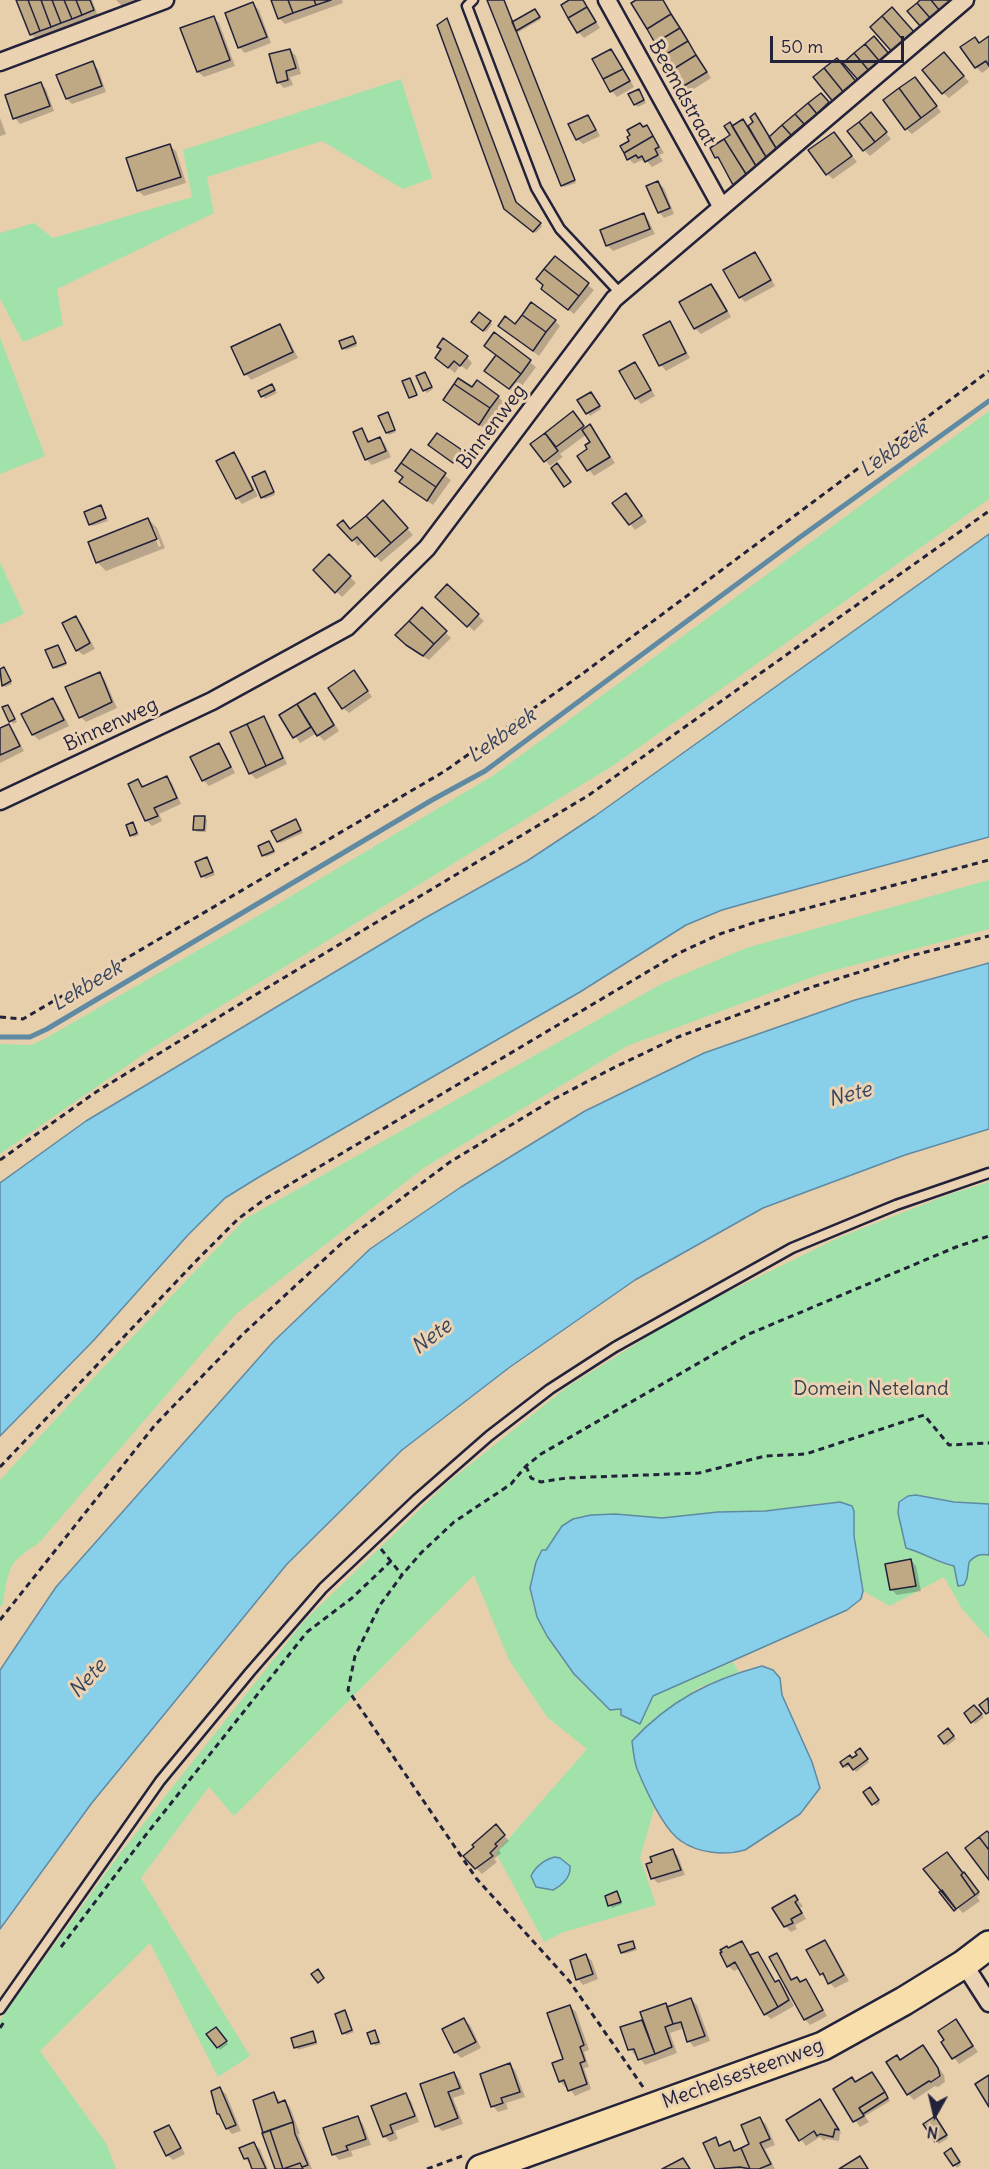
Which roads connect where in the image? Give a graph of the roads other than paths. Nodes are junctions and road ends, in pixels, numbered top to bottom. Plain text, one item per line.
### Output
1 (165, 0) edge
2 (472, 0) edge
3 (607, 0) edge
4 (965, 0) edge
5 (0, 63) edge
6 (721, 206) junction
7 (621, 294) junction
8 (0, 801) edge
9 (989, 1173) edge
10 (989, 1945) edge
11 (964, 1964) junction
12 (989, 2003) edge
13 (0, 2009) edge
14 (481, 2169) edge

1 - 5 street
2 - 7 lane
3 - 6 street, Beemdstraat
4 - 6 street, Binnenweg
6 - 7 street, Binnenweg
7 - 8 street, Binnenweg
9 - 13 lane
10 - 11 main road, Mechelsesteenweg
11 - 12 street
11 - 14 main road, Mechelsesteenweg

